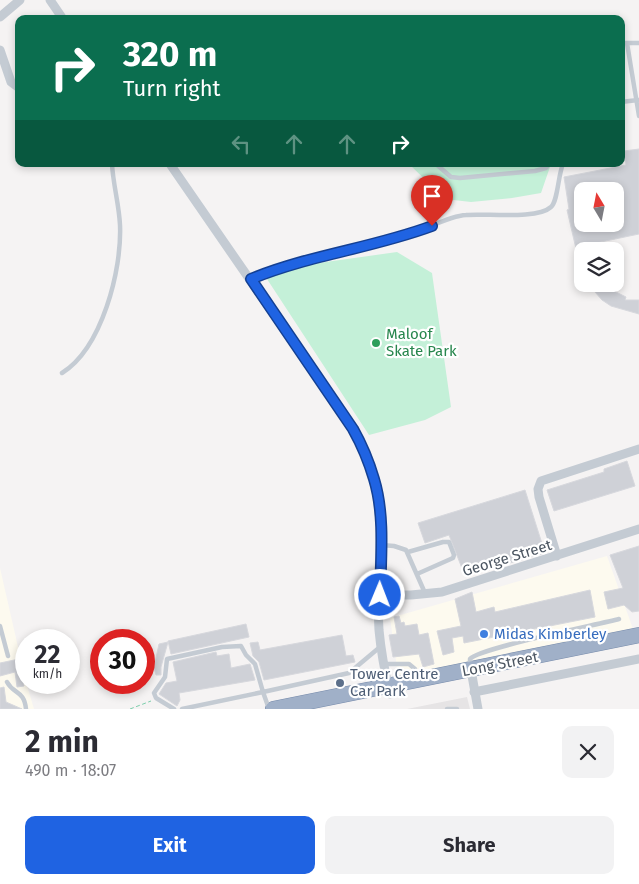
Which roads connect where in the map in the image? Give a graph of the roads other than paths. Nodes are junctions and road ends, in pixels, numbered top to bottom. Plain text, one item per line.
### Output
1 (20, 0) edge
2 (50, 0) edge
3 (60, 15) edge
4 (0, 17) edge
5 (625, 43) edge
6 (639, 43) edge
7 (625, 47) edge
8 (0, 50) edge
9 (15, 85) edge
10 (638, 100) edge
11 (625, 102) edge
12 (639, 116) edge
13 (112, 167) edge
14 (172, 167) edge
15 (439, 167) edge
16 (547, 167) edge
17 (562, 167) edge
18 (251, 279) junction
19 (62, 374) dead end
20 (639, 449) edge
21 (639, 530) edge
22 (381, 545) junction
23 (408, 552) junction
24 (557, 556) junction
25 (417, 574) junction
26 (426, 594) junction
27 (380, 595) junction
28 (619, 620) dead end
29 (0, 626) edge
30 (639, 635) edge
31 (639, 644) edge
32 (382, 647) junction
33 (8, 656) dead end
34 (639, 659) edge
35 (384, 664) junction
36 (418, 680) junction
37 (472, 680) junction
38 (7, 682) dead end
39 (389, 690) junction
40 (263, 692) junction
41 (26, 709) edge
42 (174, 709) edge
43 (182, 709) edge
44 (269, 709) edge
45 (273, 709) edge
46 (320, 709) edge
47 (448, 709) edge
48 (456, 709) edge
49 (478, 709) edge

1 - 4 street
2 - 3 street
5 - 6 lane
7 - 10 lane
8 - 9 street
10 - 11 lane
10 - 12 lane
13 - 19 lane
14 - 18 street
15 - 16 lane
17 - 18 lane
18 - 22 street
20 - 24 street
21 - 24 street, George Street
22 - 23 lane
22 - 27 street
23 - 25 lane
23 - 25 lane
24 - 26 street, George Street
25 - 26 lane
26 - 27 street, George Street
27 - 32 street
28 - 37 lane
29 - 33 lane
30 - 37 highway, Long Street
31 - 37 highway, Long Street
32 - 35 street
32 - 40 lane
34 - 37 street, Long Street
35 - 36 lane
35 - 39 street
36 - 37 highway, Long Street
36 - 39 highway, Long Street
37 - 39 highway, Long Street
37 - 49 street
38 - 41 lane
39 - 45 highway, Long Street
39 - 46 highway, Long Street
40 - 42 lane
40 - 43 lane
40 - 44 lane
47 - 48 lane

